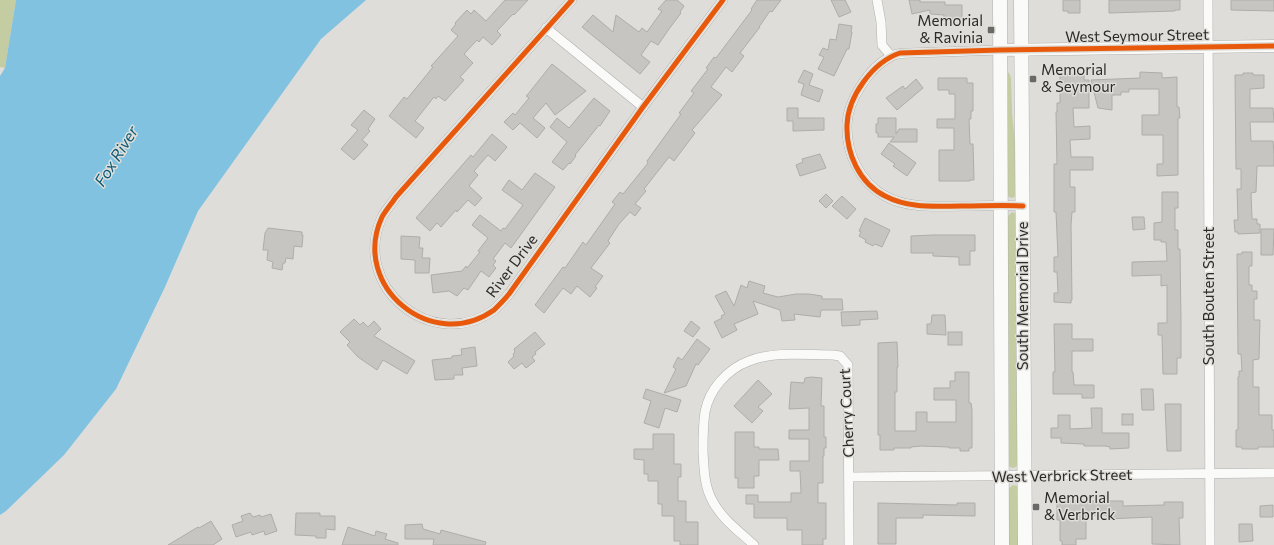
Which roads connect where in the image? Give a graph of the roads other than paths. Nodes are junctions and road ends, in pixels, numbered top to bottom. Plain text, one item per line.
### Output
1 (572, 0) edge
2 (723, 0) edge
3 (877, 0) edge
4 (1000, 0) edge
5 (1021, 0) edge
6 (1208, 0) edge
7 (546, 28) junction
8 (1274, 46) edge
9 (1208, 47) junction
10 (1000, 50) junction
11 (1022, 50) junction
12 (891, 56) junction
13 (643, 107) junction
14 (1000, 206) junction
15 (1023, 206) junction
16 (1274, 473) edge
17 (1210, 474) junction
18 (1002, 477) junction
19 (1025, 477) junction
20 (850, 478) junction
21 (754, 545) edge
22 (849, 545) edge
23 (1002, 545) edge
24 (1025, 545) edge
25 (1210, 545) edge

1 - 7 street, River Drive
2 - 13 street, River Drive
3 - 12 street
4 - 10 main road, South Memorial Drive
5 - 11 main road, South Memorial Drive
6 - 9 street, South Bouten Street
7 - 13 street
7 - 13 street, River Drive
8 - 9 street, West Seymour Street
9 - 11 street, West Seymour Street
9 - 17 street, South Bouten Street
10 - 11 street, West Seymour Street
10 - 12 street
10 - 14 main road, South Memorial Drive
11 - 15 main road, South Memorial Drive
12 - 14 street
14 - 15 street
14 - 18 main road, South Memorial Drive
15 - 19 main road, South Memorial Drive
16 - 17 street, West Verbrick Street
17 - 19 street, West Verbrick Street
17 - 25 street, South Bouten Street
18 - 19 street, West Verbrick Street
18 - 20 street, West Verbrick Street
18 - 23 main road, South Memorial Drive
19 - 24 main road, South Memorial Drive
20 - 21 street, Cherry Court
20 - 22 street, Cherry Court

